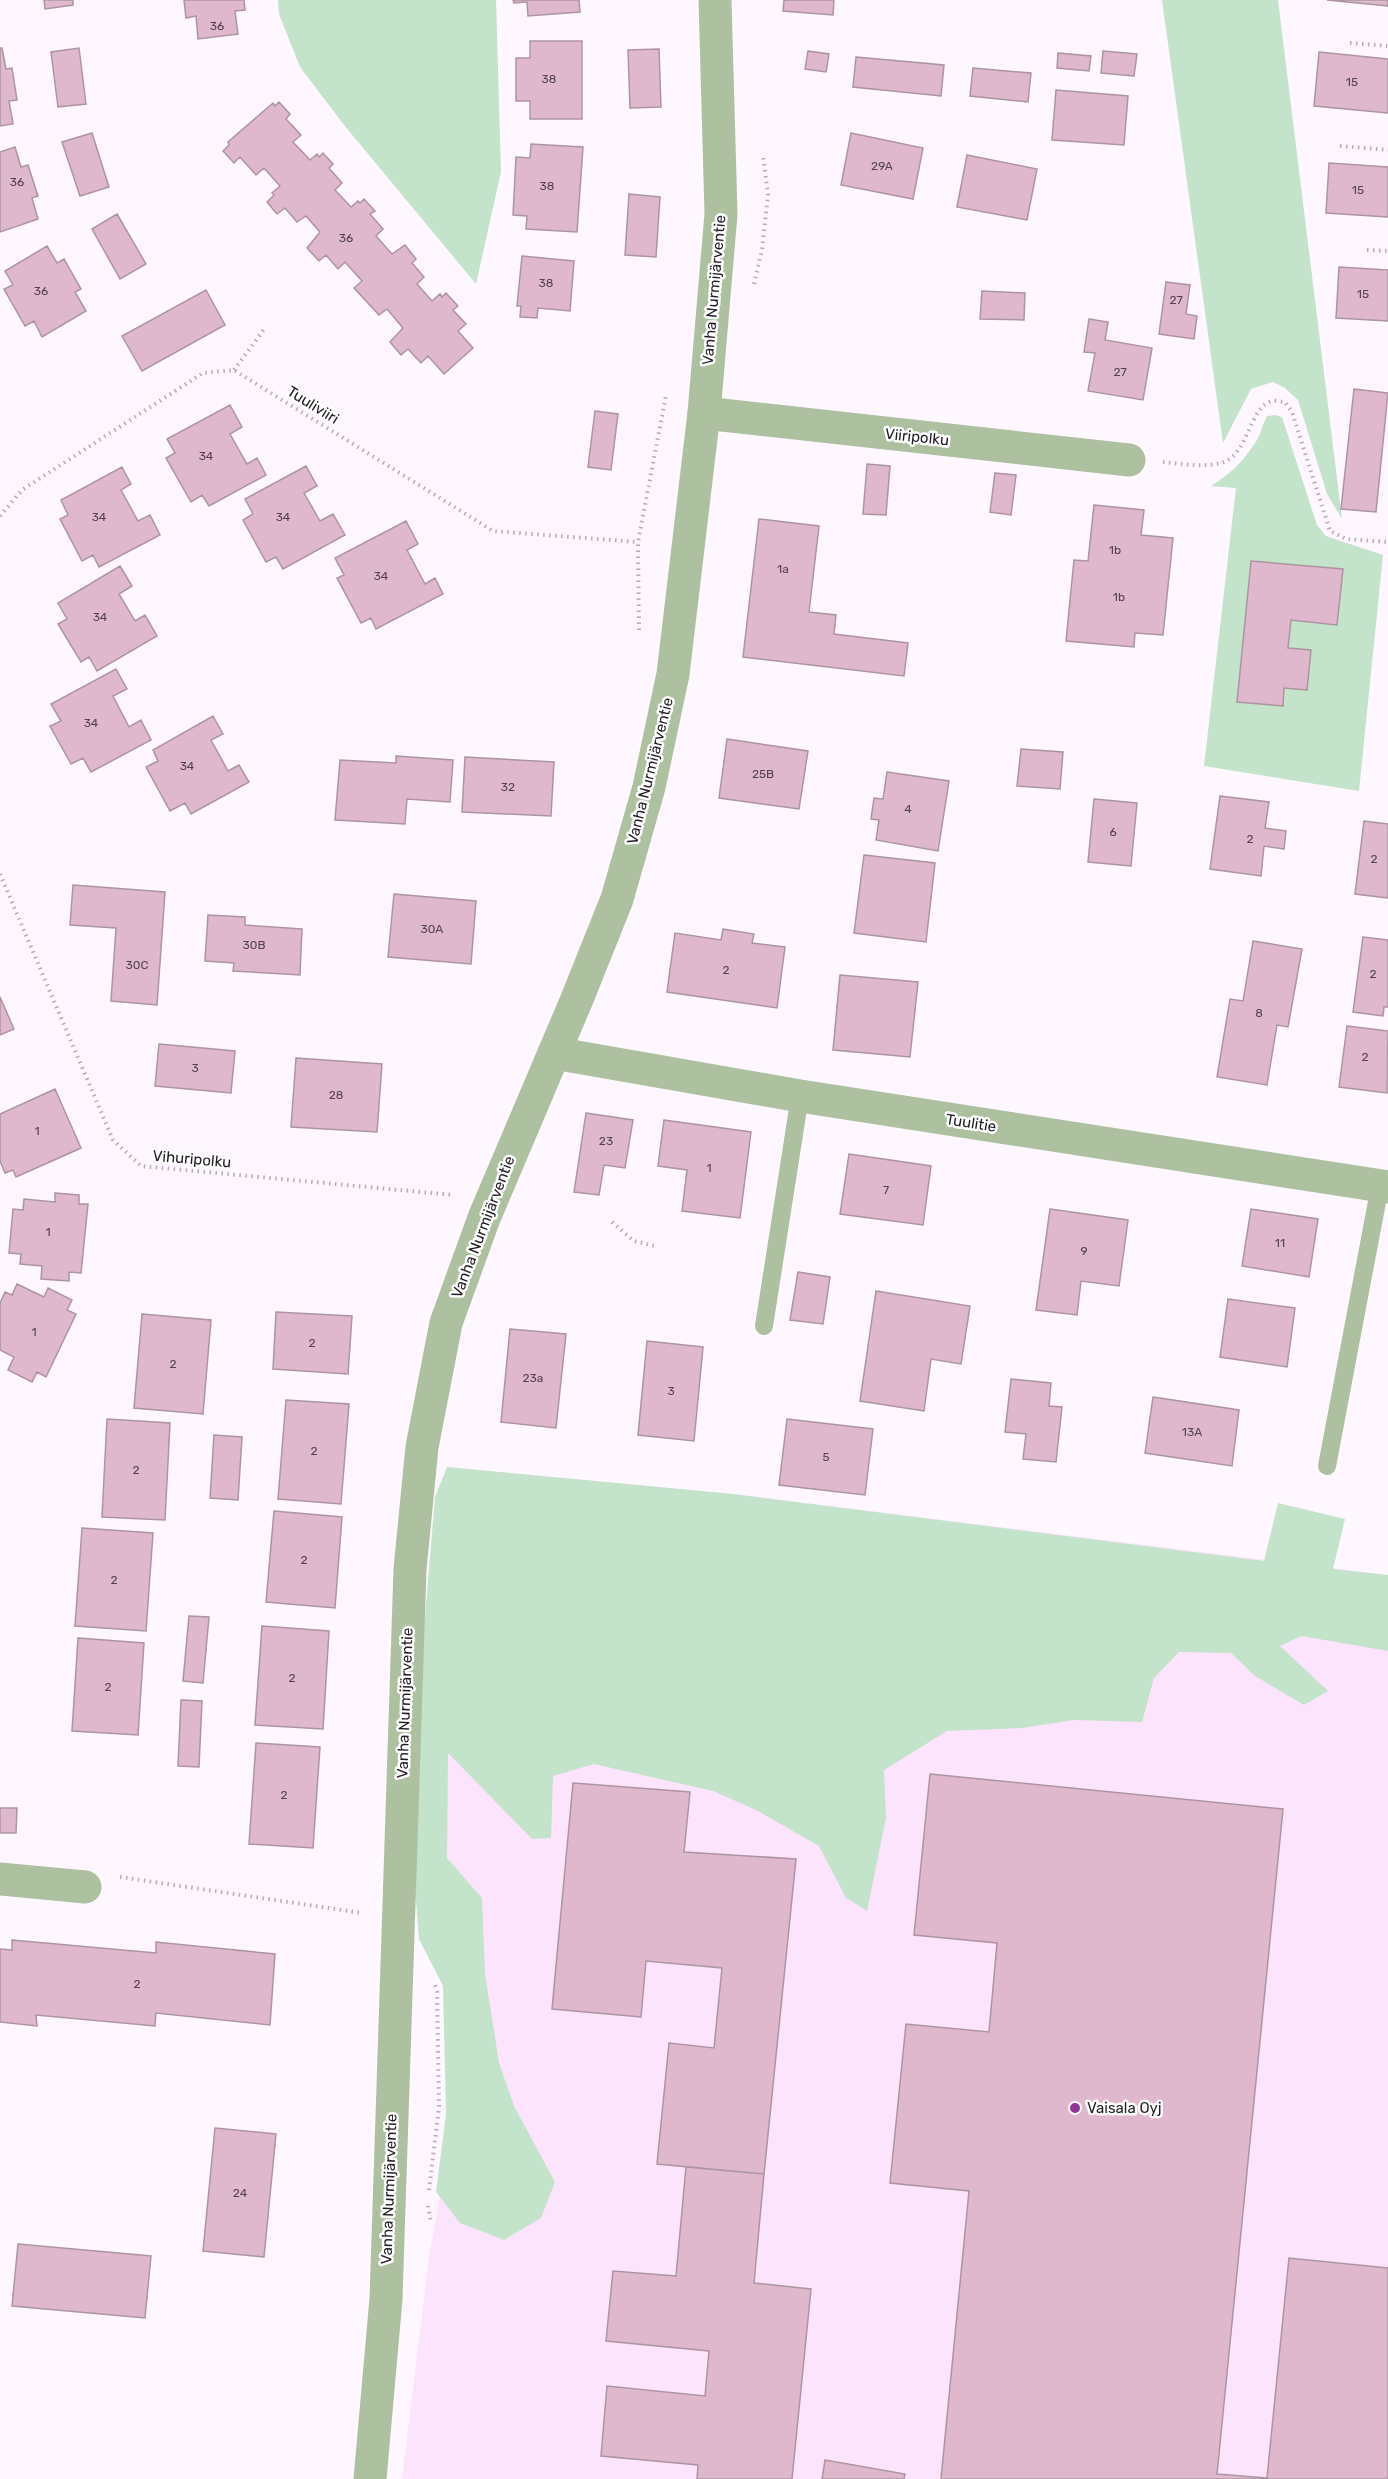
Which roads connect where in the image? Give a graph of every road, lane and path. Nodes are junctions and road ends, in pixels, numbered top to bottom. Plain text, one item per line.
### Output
1 (715, 0) edge
2 (1350, 43) dead end
3 (1388, 46) edge
4 (1340, 146) dead end
5 (1388, 150) edge
6 (1368, 250) dead end
7 (1388, 251) edge
8 (265, 328) dead end
9 (234, 370) junction
10 (667, 391) dead end
11 (704, 413) junction
12 (1129, 460) joint
13 (0, 516) edge
14 (638, 542) junction
15 (1388, 542) edge
16 (639, 635) dead end
17 (0, 874) edge
18 (554, 1053) junction
19 (800, 1096) junction
20 (1384, 1187) edge
21 (459, 1196) dead end
22 (612, 1222) dead end
23 (655, 1246) dead end
24 (764, 1326) dead end
25 (1328, 1466) dead end
26 (0, 1879) edge
27 (98, 1881) joint
28 (368, 1914) dead end
29 (370, 2479) edge

1 - 11 street, Vanha Nurmijärventie
2 - 3 path
4 - 5 path
6 - 7 path
8 - 9 path
9 - 13 path
9 - 14 path, Tuuliviiri
10 - 14 path
11 - 12 street, Viiripolku
11 - 18 street, Vanha Nurmijärventie
12 - 15 path
14 - 16 path
17 - 21 path, Vihuripolku
18 - 19 street, Tuulitie
18 - 29 street, Vanha Nurmijärventie
19 - 20 street, Tuulitie
19 - 24 lane
20 - 25 lane
22 - 23 path
26 - 27 street
27 - 28 path

